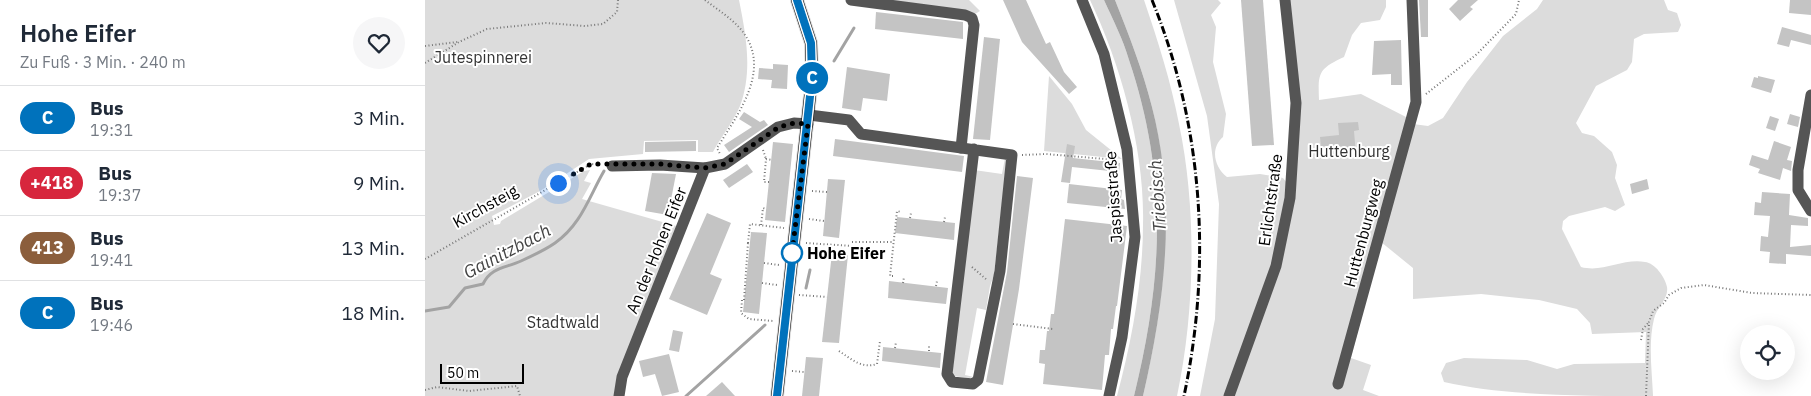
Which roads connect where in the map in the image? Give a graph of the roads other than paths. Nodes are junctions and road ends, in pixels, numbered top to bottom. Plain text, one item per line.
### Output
1 (797, 0) edge
2 (851, 0) edge
3 (1082, 0) edge
4 (1285, 0) edge
5 (1412, 0) edge
6 (1811, 95) edge
7 (808, 120) junction
8 (961, 148) junction
9 (974, 149) junction
10 (612, 166) road end
11 (705, 168) junction
12 (1811, 211) edge
13 (1338, 384) dead end
14 (619, 396) edge
15 (777, 396) edge
16 (1109, 396) edge
17 (1229, 396) edge

1 - 7 main road
2 - 8 street
3 - 16 street, Jaspisstraße
4 - 17 street, Erlichtstraße
5 - 13 street, Huttenburgweg
6 - 12 street
7 - 8 street
7 - 11 street
7 - 15 main road
8 - 9 street
9 - 9 street
10 - 11 street
11 - 14 street, An der Hohen Eifer

